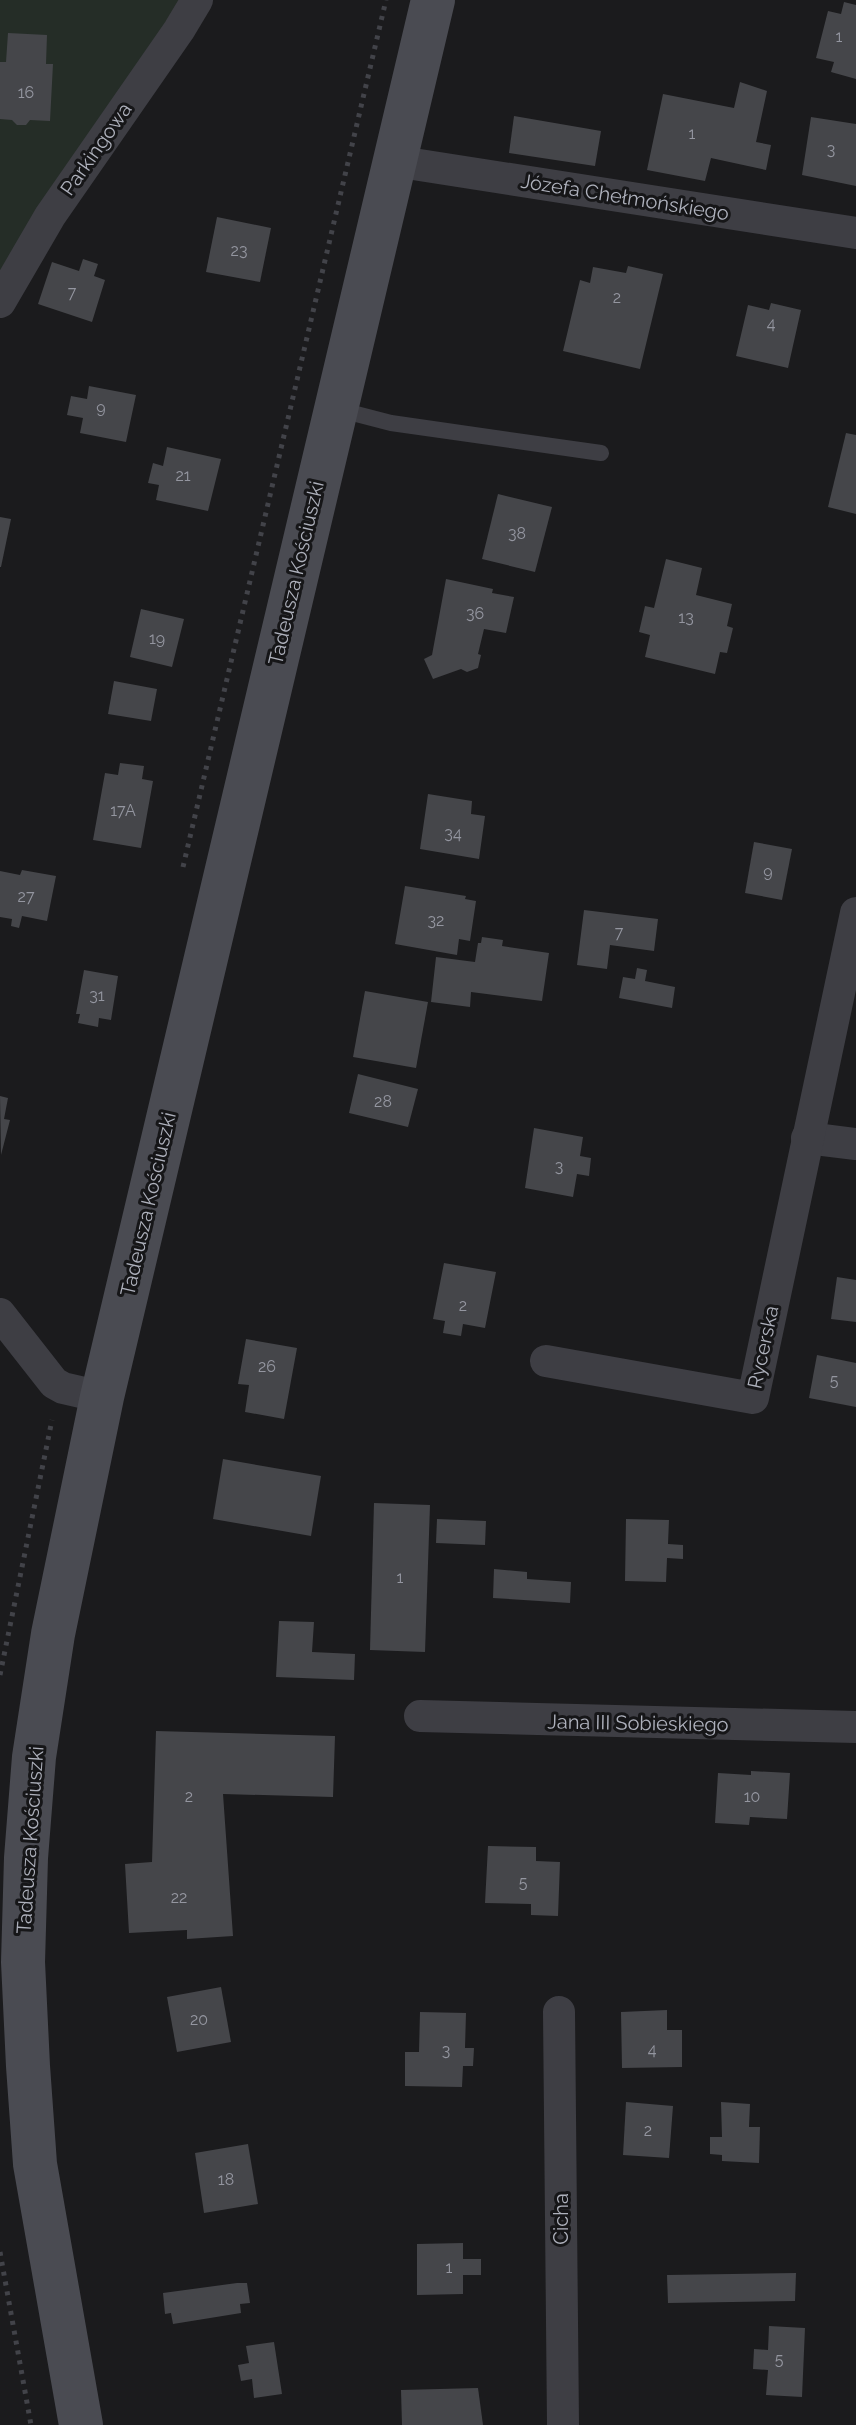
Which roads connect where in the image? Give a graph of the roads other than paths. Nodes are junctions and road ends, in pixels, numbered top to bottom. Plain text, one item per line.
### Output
1 (197, 0) edge
2 (433, 0) edge
3 (394, 161) junction
4 (856, 233) edge
5 (0, 302) edge
6 (335, 409) junction
7 (601, 453) dead end
8 (856, 913) edge
9 (807, 1138) junction
10 (856, 1144) edge
11 (0, 1314) edge
12 (546, 1361) dead end
13 (102, 1397) junction
14 (420, 1716) dead end
15 (856, 1727) edge
16 (559, 2012) dead end
17 (81, 2425) edge
18 (563, 2425) edge

1 - 5 street, Parkingowa
2 - 3 main road, Tadeusza Kościuszki
3 - 4 street, Józefa Chełmońskiego
3 - 6 main road, Tadeusza Kościuszki
6 - 7 lane
6 - 13 main road, Tadeusza Kościuszki
8 - 9 street
9 - 10 street
9 - 12 street, Rycerska
11 - 13 street
13 - 17 main road, Tadeusza Kościuszki
14 - 15 street, Jana III Sobieskiego
16 - 18 street, Cicha

